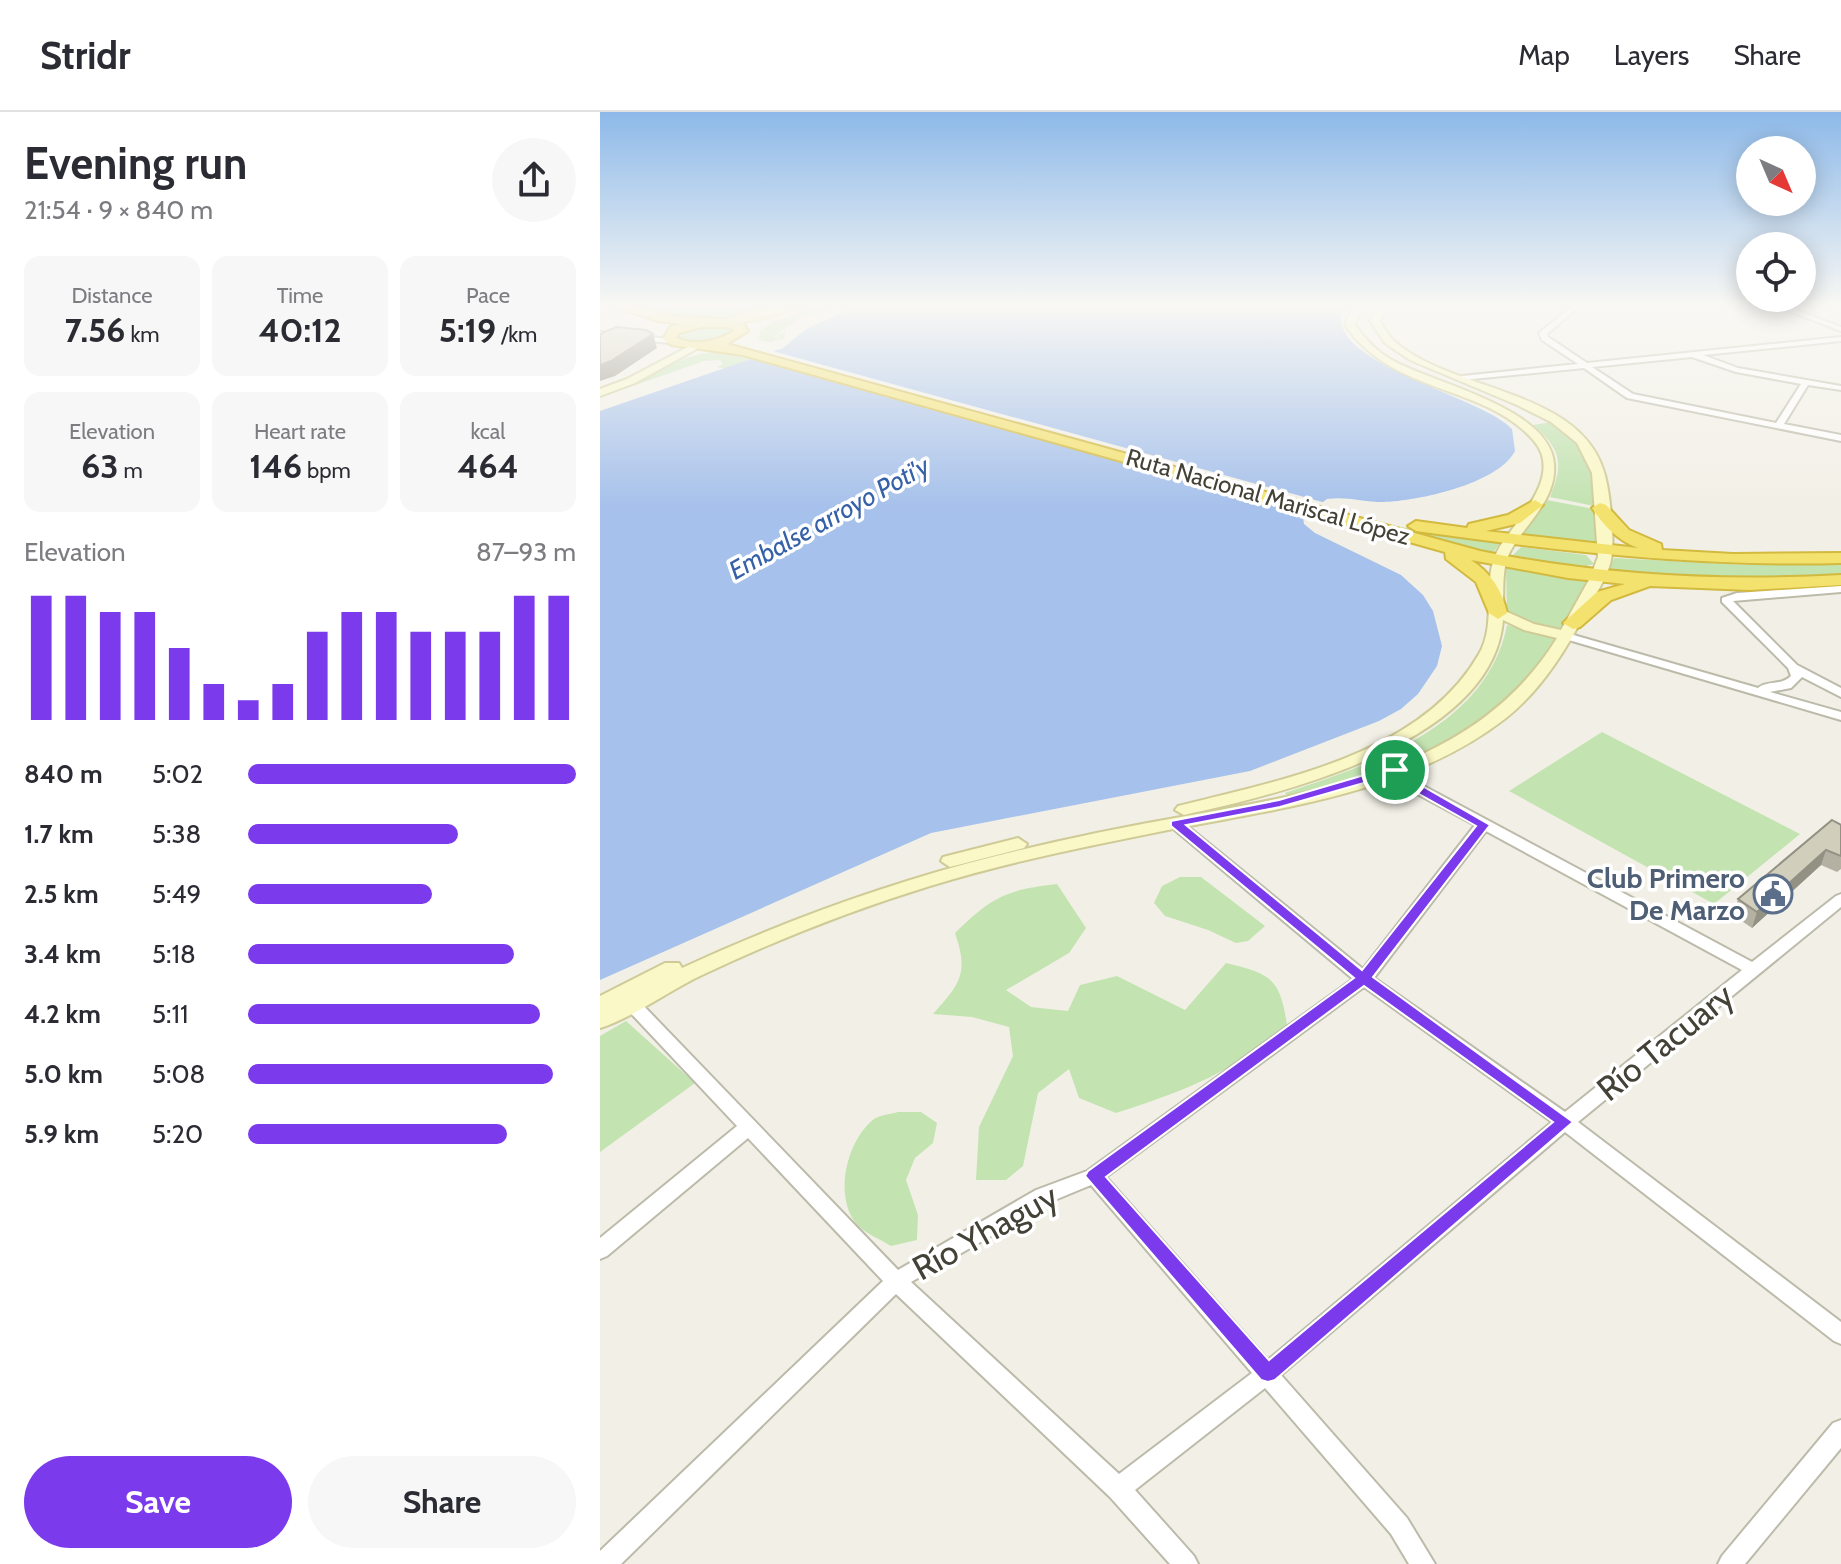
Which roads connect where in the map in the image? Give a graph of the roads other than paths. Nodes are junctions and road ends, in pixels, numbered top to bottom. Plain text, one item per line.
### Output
1 (633, 372) edge
2 (649, 372) edge
3 (828, 372) edge
4 (1412, 372) edge
5 (1447, 372) edge
6 (1515, 372) edge
7 (1593, 372) edge
8 (1746, 372) edge
9 (1462, 378) junction
10 (1806, 382) junction
11 (1841, 388) edge
12 (600, 390) edge
13 (1778, 426) junction
14 (1841, 438) edge
15 (1535, 505) junction
16 (1600, 508) junction
17 (1420, 533) junction
18 (1506, 551) junction
19 (1841, 556) edge
20 (1602, 564) junction
21 (1841, 580) edge
22 (1693, 582) junction
23 (1841, 589) edge
24 (1498, 613) junction
25 (1570, 630) junction
26 (1793, 667) junction
27 (1744, 687) junction
28 (1841, 693) edge
29 (1841, 716) edge
30 (1395, 770) junction
31 (1175, 823) junction
32 (1483, 825) junction
33 (1839, 903) edge
34 (1754, 970) junction
35 (1364, 979) junction
36 (631, 1003) junction
37 (600, 1005) edge
38 (600, 1020) edge
39 (1565, 1122) junction
40 (750, 1126) junction
41 (1094, 1176) junction
42 (600, 1250) edge
43 (896, 1281) junction
44 (1841, 1334) edge
45 (1268, 1373) junction
46 (1841, 1431) edge
47 (1118, 1489) junction
48 (604, 1564) edge
49 (1186, 1564) edge
50 (1423, 1564) edge
51 (1730, 1564) edge

1 - 12 main road
2 - 12 main road
3 - 17 highway, Ruta Nacional Mariscal López
4 - 15 main road
5 - 9 main road
6 - 9 street
7 - 13 street
8 - 10 street
9 - 16 main road
10 - 11 street
10 - 13 street
13 - 14 street
15 - 17 highway
15 - 18 main road
16 - 19 highway
16 - 20 main road
17 - 18 highway, Ruta Nacional Mariscal López
17 - 24 highway
18 - 20 highway, Ruta Nacional Mariscal López
18 - 20 highway, Ruta Nacional Mariscal López
18 - 24 main road
19 - 20 highway, Ruta Nacional Mariscal López
20 - 22 highway, Ruta Nacional Mariscal López
20 - 25 main road
21 - 22 highway, Ruta Nacional Mariscal López
22 - 25 highway
23 - 26 street
24 - 25 main road
24 - 37 main road
25 - 27 street
25 - 30 main road
26 - 27 street
26 - 28 street
27 - 29 street
30 - 31 main road
30 - 32 street
31 - 35 street
31 - 36 main road
32 - 34 street
32 - 35 street, Río Yhaguy
33 - 34 street, Río Tacuary
34 - 39 street, Río Tacuary
35 - 39 street
35 - 41 street, Río Yhaguy
36 - 38 main road
36 - 40 street
39 - 44 street
39 - 45 street, Río Tacuary
40 - 42 street
40 - 43 street
41 - 43 street, Río Yhaguy
41 - 45 street
43 - 47 street
43 - 48 street, Río Yhaguy
45 - 47 street, Río Tacuary
45 - 50 street
46 - 51 street
47 - 49 street

